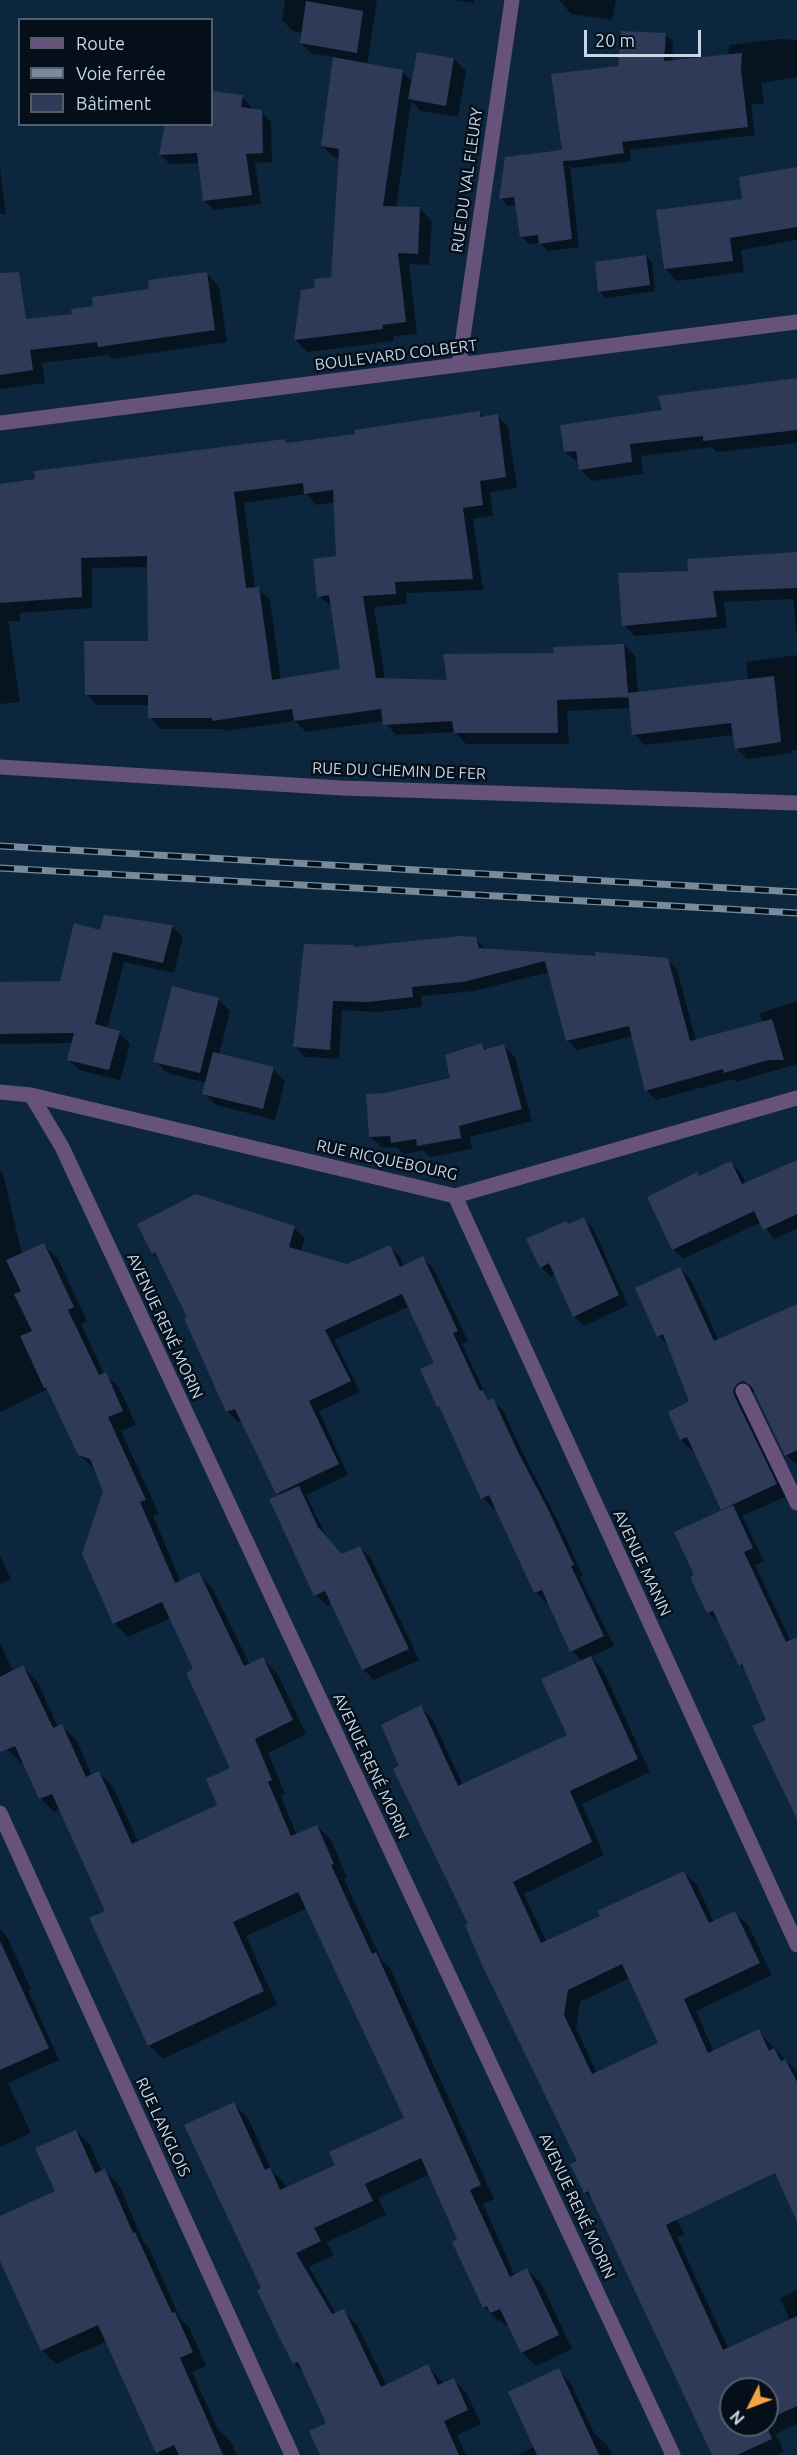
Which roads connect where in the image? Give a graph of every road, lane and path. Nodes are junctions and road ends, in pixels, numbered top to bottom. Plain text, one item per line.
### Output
1 (512, 0) edge
2 (797, 322) edge
3 (459, 365) junction
4 (0, 423) edge
5 (0, 767) edge
6 (797, 803) edge
7 (0, 1092) edge
8 (31, 1095) junction
9 (797, 1098) edge
10 (455, 1196) junction
11 (743, 1391) dead end
12 (797, 1503) edge
13 (0, 1813) edge
14 (797, 1945) edge
15 (292, 2455) edge
16 (673, 2455) edge

1 - 3 street, RUE DU VAL FLEURY
2 - 3 street, BOULEVARD COLBERT
3 - 4 street, BOULEVARD COLBERT
5 - 6 street, RUE DU CHEMIN DE FER
7 - 8 street, RUE RICQUEBOURG
8 - 10 street, RUE RICQUEBOURG
8 - 16 street, AVENUE RENÉ MORIN
9 - 10 street, RUE RICQUEBOURG
10 - 14 street, AVENUE MANIN
11 - 12 street
13 - 15 street, RUE LANGLOIS

